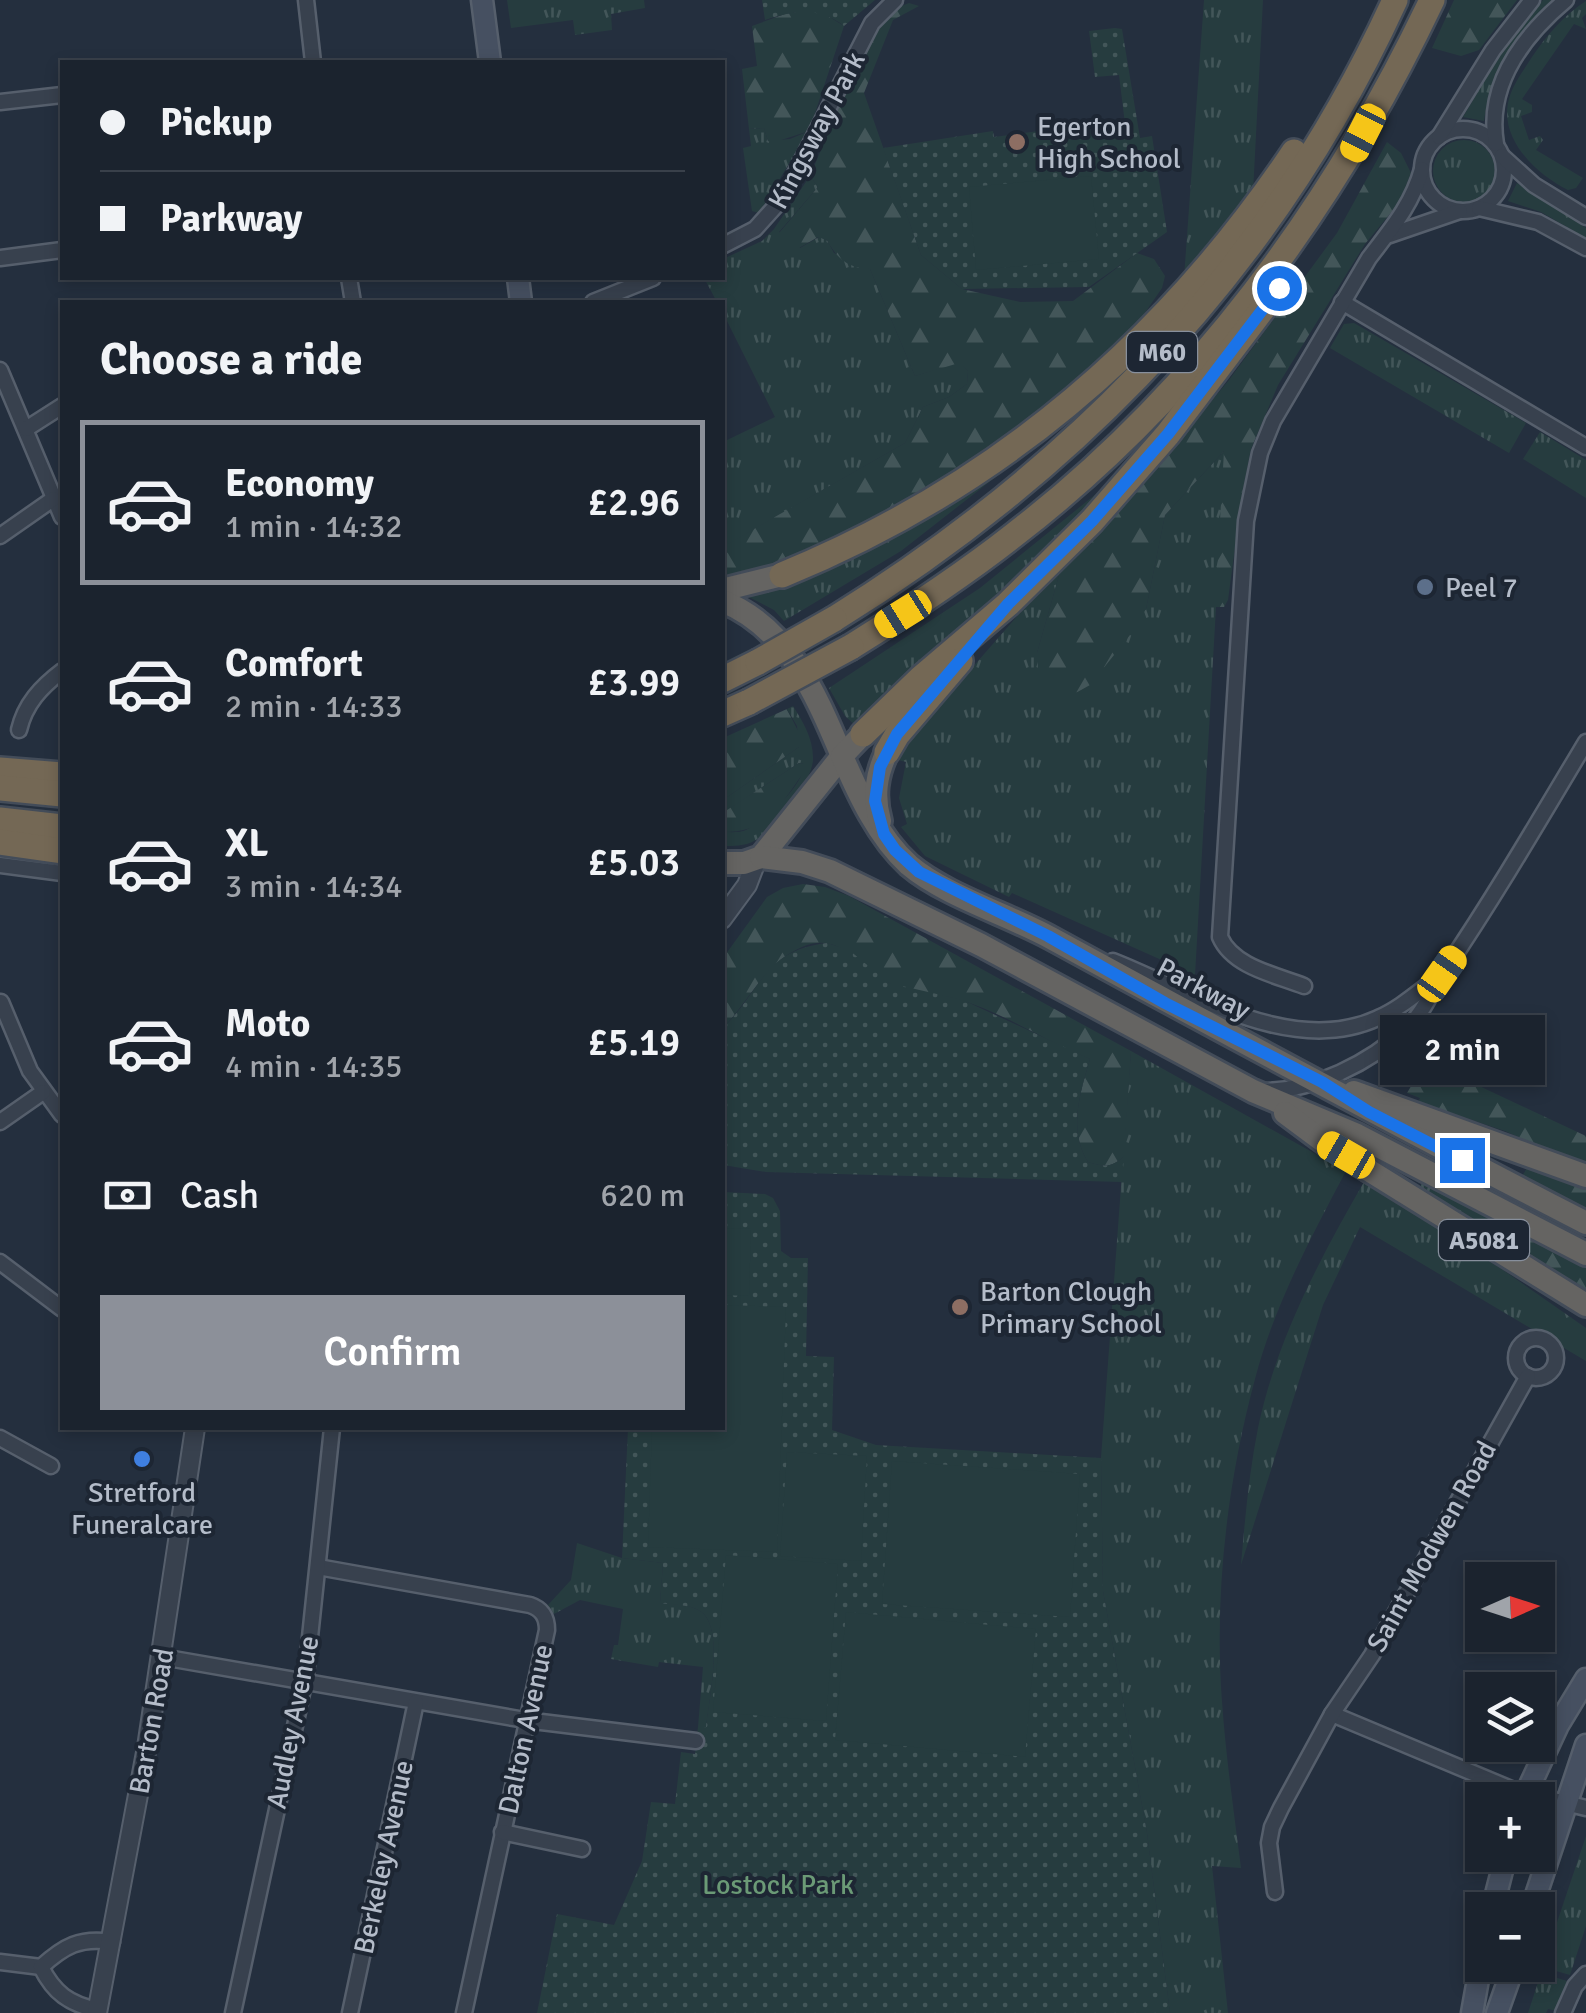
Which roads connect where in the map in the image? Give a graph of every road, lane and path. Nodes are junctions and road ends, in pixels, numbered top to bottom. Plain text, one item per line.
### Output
1 (306, 0) edge
2 (482, 0) edge
3 (895, 0) edge
4 (1432, 0) edge
5 (1532, 0) edge
6 (1566, 0) edge
7 (1390, 12) edge
8 (314, 60) edge
9 (490, 60) edge
10 (60, 95) edge
11 (0, 102) edge
12 (1363, 133) junction
13 (1438, 138) junction
14 (1498, 151) junction
15 (1422, 169) junction
16 (1480, 208) junction
17 (1460, 211) junction
18 (1586, 218) edge
19 (1390, 235) junction
20 (725, 244) edge
21 (1586, 248) edge
22 (60, 250) edge
23 (0, 258) edge
24 (648, 280) edge
25 (598, 300) edge
26 (1342, 302) junction
27 (0, 370) edge
28 (60, 407) edge
29 (26, 429) junction
30 (1586, 447) edge
31 (53, 499) junction
32 (60, 513) edge
33 (0, 536) edge
34 (782, 574) joint
35 (725, 589) edge
36 (725, 602) edge
37 (1008, 604) junction
38 (60, 673) edge
39 (725, 678) edge
40 (725, 713) edge
41 (19, 730) dead end
42 (863, 734) joint
43 (1586, 742) edge
44 (887, 752) joint
45 (842, 756) junction
46 (0, 770) edge
47 (60, 774) edge
48 (0, 788) edge
49 (60, 794) edge
50 (0, 820) edge
51 (60, 827) edge
52 (884, 834) junction
53 (0, 842) edge
54 (60, 851) edge
55 (759, 858) junction
56 (725, 863) edge
57 (0, 865) edge
58 (60, 873) edge
59 (725, 915) edge
60 (1048, 936) junction
61 (1442, 974) junction
62 (1304, 986) dead end
63 (0, 1002) edge
64 (1320, 1081) junction
65 (1254, 1091) junction
66 (43, 1092) junction
67 (60, 1113) edge
68 (1409, 1121) junction
69 (0, 1122) edge
70 (1351, 1145) junction
71 (1586, 1176) edge
72 (1586, 1223) edge
73 (1586, 1254) edge
74 (0, 1262) edge
75 (1586, 1306) edge
76 (60, 1307) edge
77 (1528, 1376) dead end
78 (195, 1430) edge
79 (332, 1430) edge
80 (0, 1438) edge
81 (51, 1466) dead end
82 (318, 1567) junction
83 (162, 1658) junction
84 (1586, 1679) edge
85 (303, 1682) junction
86 (416, 1702) junction
87 (1332, 1714) junction
88 (525, 1720) junction
89 (696, 1741) dead end
90 (1586, 1745) edge
91 (1489, 1782) edge
92 (1531, 1782) edge
93 (1555, 1802) edge
94 (1565, 1803) junction
95 (1586, 1808) edge
96 (502, 1832) junction
97 (582, 1849) dead end
98 (1275, 1892) dead end
99 (1537, 1892) edge
100 (112, 1942) junction
101 (0, 1962) edge
102 (42, 1966) junction
103 (1586, 1974) edge
104 (1478, 1982) edge
105 (1508, 1982) edge
106 (98, 2012) edge
107 (232, 2013) edge
108 (350, 2013) edge
109 (464, 2013) edge
110 (1472, 2013) edge
111 (1498, 2013) edge
112 (1563, 2013) edge

1 - 8 street
2 - 9 main road
3 - 20 street, Kingsway Park
4 - 12 highway, M60
5 - 13 street
6 - 14 street
7 - 34 highway, M60
7 - 39 highway, M60, bridge
10 - 11 street
12 - 37 highway, M60
12 - 40 highway, M60, bridge
13 - 14 street
13 - 15 street
14 - 16 street
14 - 18 street
15 - 17 street
15 - 19 street
16 - 17 street
16 - 21 street
17 - 19 street
19 - 26 street
22 - 23 street
24 - 25 street
26 - 30 street
26 - 62 street
27 - 29 street
28 - 29 street
29 - 31 street
31 - 32 street
31 - 33 street
34 - 35 highway
36 - 45 highway, Parkway
37 - 42 highway, M60
37 - 44 highway, M60
38 - 41 street
42 - 45 highway
43 - 61 street
44 - 52 highway
45 - 52 highway, Parkway / A5081
45 - 55 highway
46 - 47 highway
48 - 49 highway
50 - 51 highway
52 - 60 highway, Parkway / A5081
53 - 54 highway
55 - 56 highway
55 - 59 street
55 - 65 highway, A5081
57 - 58 street
60 - 61 street
60 - 64 highway, Parkway / A5081
61 - 64 street
63 - 66 street
64 - 65 street
64 - 68 highway, A5081
65 - 70 highway, A5081
66 - 67 street
66 - 69 street
68 - 71 highway, A5081
68 - 72 highway, A5081
70 - 73 highway, A5081
70 - 75 highway, A5081
74 - 76 street
77 - 87 street, Saint Modwen Road
78 - 83 street, Barton Road
79 - 82 street, Audley Avenue
80 - 81 street
82 - 85 street, Audley Avenue
82 - 88 street, Dalton Avenue
83 - 85 street
83 - 100 street, Barton Road
84 - 92 main road
85 - 86 street
85 - 107 street, Audley Avenue
86 - 88 street
86 - 108 street, Berkeley Avenue
87 - 91 street
87 - 98 street, Saint Modwen Road
88 - 89 street
88 - 96 street, Dalton Avenue
90 - 94 main road
93 - 94 street
94 - 95 street
94 - 99 main road
96 - 97 street
96 - 109 street, Dalton Avenue
100 - 102 street
100 - 106 street, Barton Road
101 - 102 street
102 - 106 street
103 - 112 street
104 - 110 main road
105 - 111 main road

